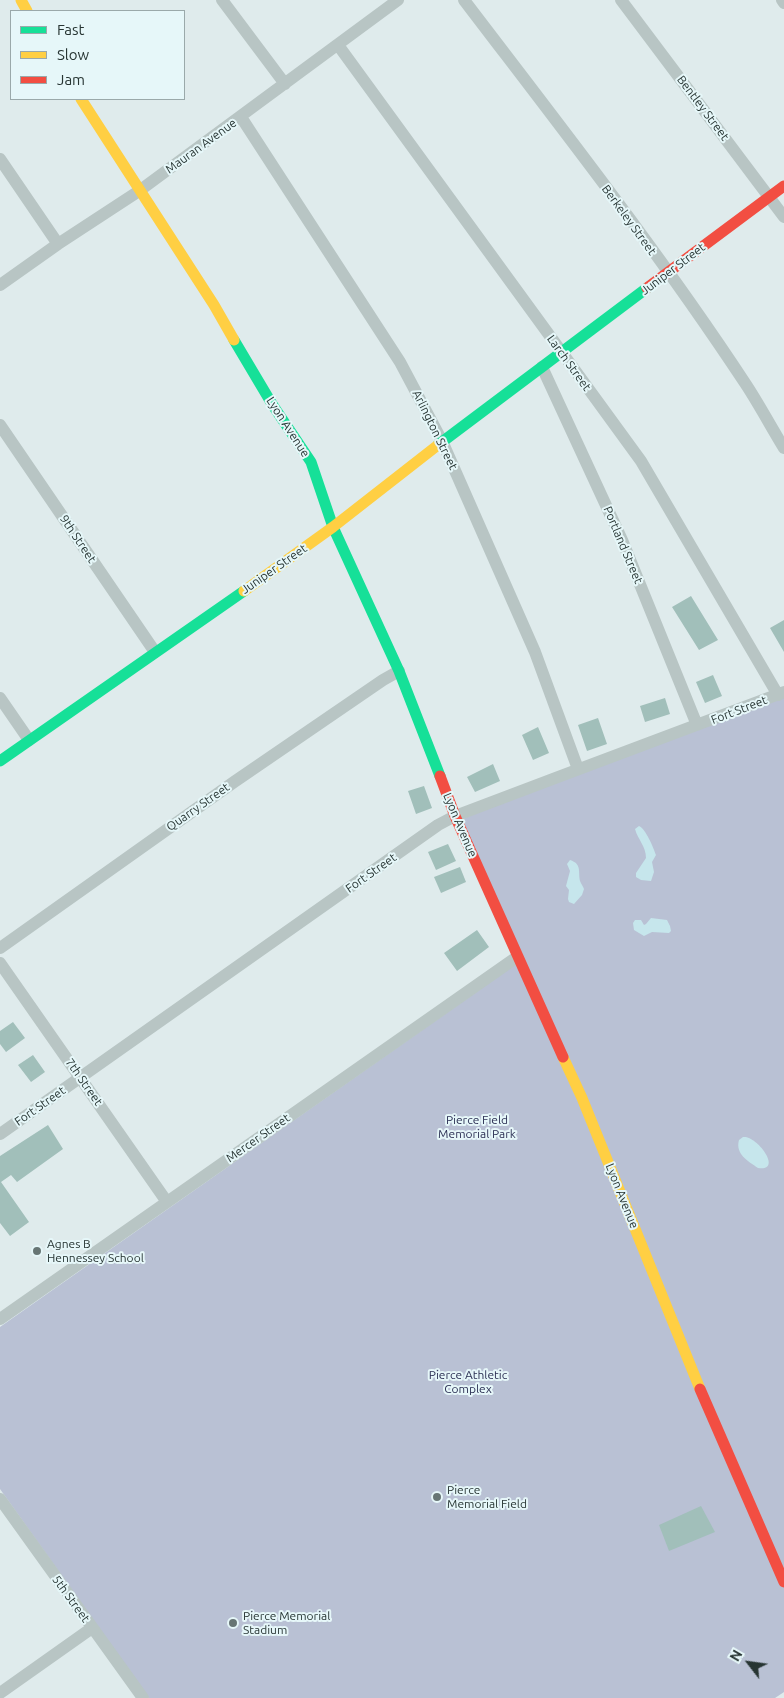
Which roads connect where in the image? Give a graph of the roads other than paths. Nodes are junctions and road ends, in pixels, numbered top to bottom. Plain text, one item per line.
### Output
1 (222, 0) edge
2 (398, 0) edge
3 (464, 0) edge
4 (622, 0) edge
5 (782, 0) edge
6 (784, 3) edge
7 (338, 45) junction
8 (285, 84) junction
9 (82, 100) edge
10 (241, 117) junction
11 (0, 158) edge
12 (784, 186) edge
13 (139, 192) junction
14 (770, 197) junction
15 (784, 217) edge
16 (58, 244) junction
17 (668, 273) junction
18 (0, 285) edge
19 (562, 352) junction
20 (542, 367) junction
21 (0, 425) edge
22 (442, 440) junction
23 (784, 448) edge
24 (333, 527) junction
25 (155, 652) junction
26 (399, 672) junction
27 (781, 694) edge
28 (0, 698) edge
29 (697, 725) junction
30 (29, 740) junction
31 (0, 761) edge
32 (578, 769) junction
33 (455, 816) junction
34 (0, 948) edge
35 (517, 957) junction
36 (0, 964) edge
37 (81, 1078) junction
38 (0, 1134) edge
39 (167, 1202) junction
40 (0, 1319) edge
41 (1, 1503) edge
42 (784, 1582) edge
43 (92, 1628) junction
44 (0, 1693) edge
45 (143, 1698) edge

1 - 8 street
2 - 7 street, Mauran Avenue
3 - 17 street, Berkeley Street
4 - 14 street, Bentley Street
5 - 6 street
7 - 8 street, Mauran Avenue
7 - 19 street, Larch Street
8 - 10 street, Mauran Avenue
9 - 13 street, Lyon Avenue
10 - 13 street, Mauran Avenue
10 - 22 street, Arlington Street
11 - 16 street
12 - 14 street, Juniper Street
13 - 16 street, Mauran Avenue
13 - 24 street, Lyon Avenue
14 - 15 street, Bentley Street
14 - 17 street, Juniper Street
16 - 18 street, Mauran Avenue
17 - 19 street, Juniper Street
17 - 23 street, Berkeley Street
19 - 20 street, Juniper Street
19 - 27 street, Larch Street
20 - 22 street, Juniper Street
20 - 29 street, Portland Street
21 - 25 street, 9th Street
22 - 24 street, Juniper Street
22 - 32 street, Arlington Street
24 - 25 street, Juniper Street
24 - 26 street, Lyon Avenue
25 - 30 street, Juniper Street
26 - 33 street, Lyon Avenue
26 - 34 street, Quarry Street
27 - 29 street, Fort Street
28 - 30 street
29 - 32 street, Fort Street
30 - 31 street, Juniper Street
32 - 33 street, Fort Street
33 - 35 street, Lyon Avenue
33 - 37 street, Fort Street
35 - 39 street, Mercer Street
35 - 42 street, Lyon Avenue
36 - 37 street, 7th Street
37 - 38 street, Fort Street
37 - 39 street, 7th Street
39 - 40 street, Mercer Street
41 - 43 street, 5th Street
43 - 44 street
43 - 45 street, 5th Street

